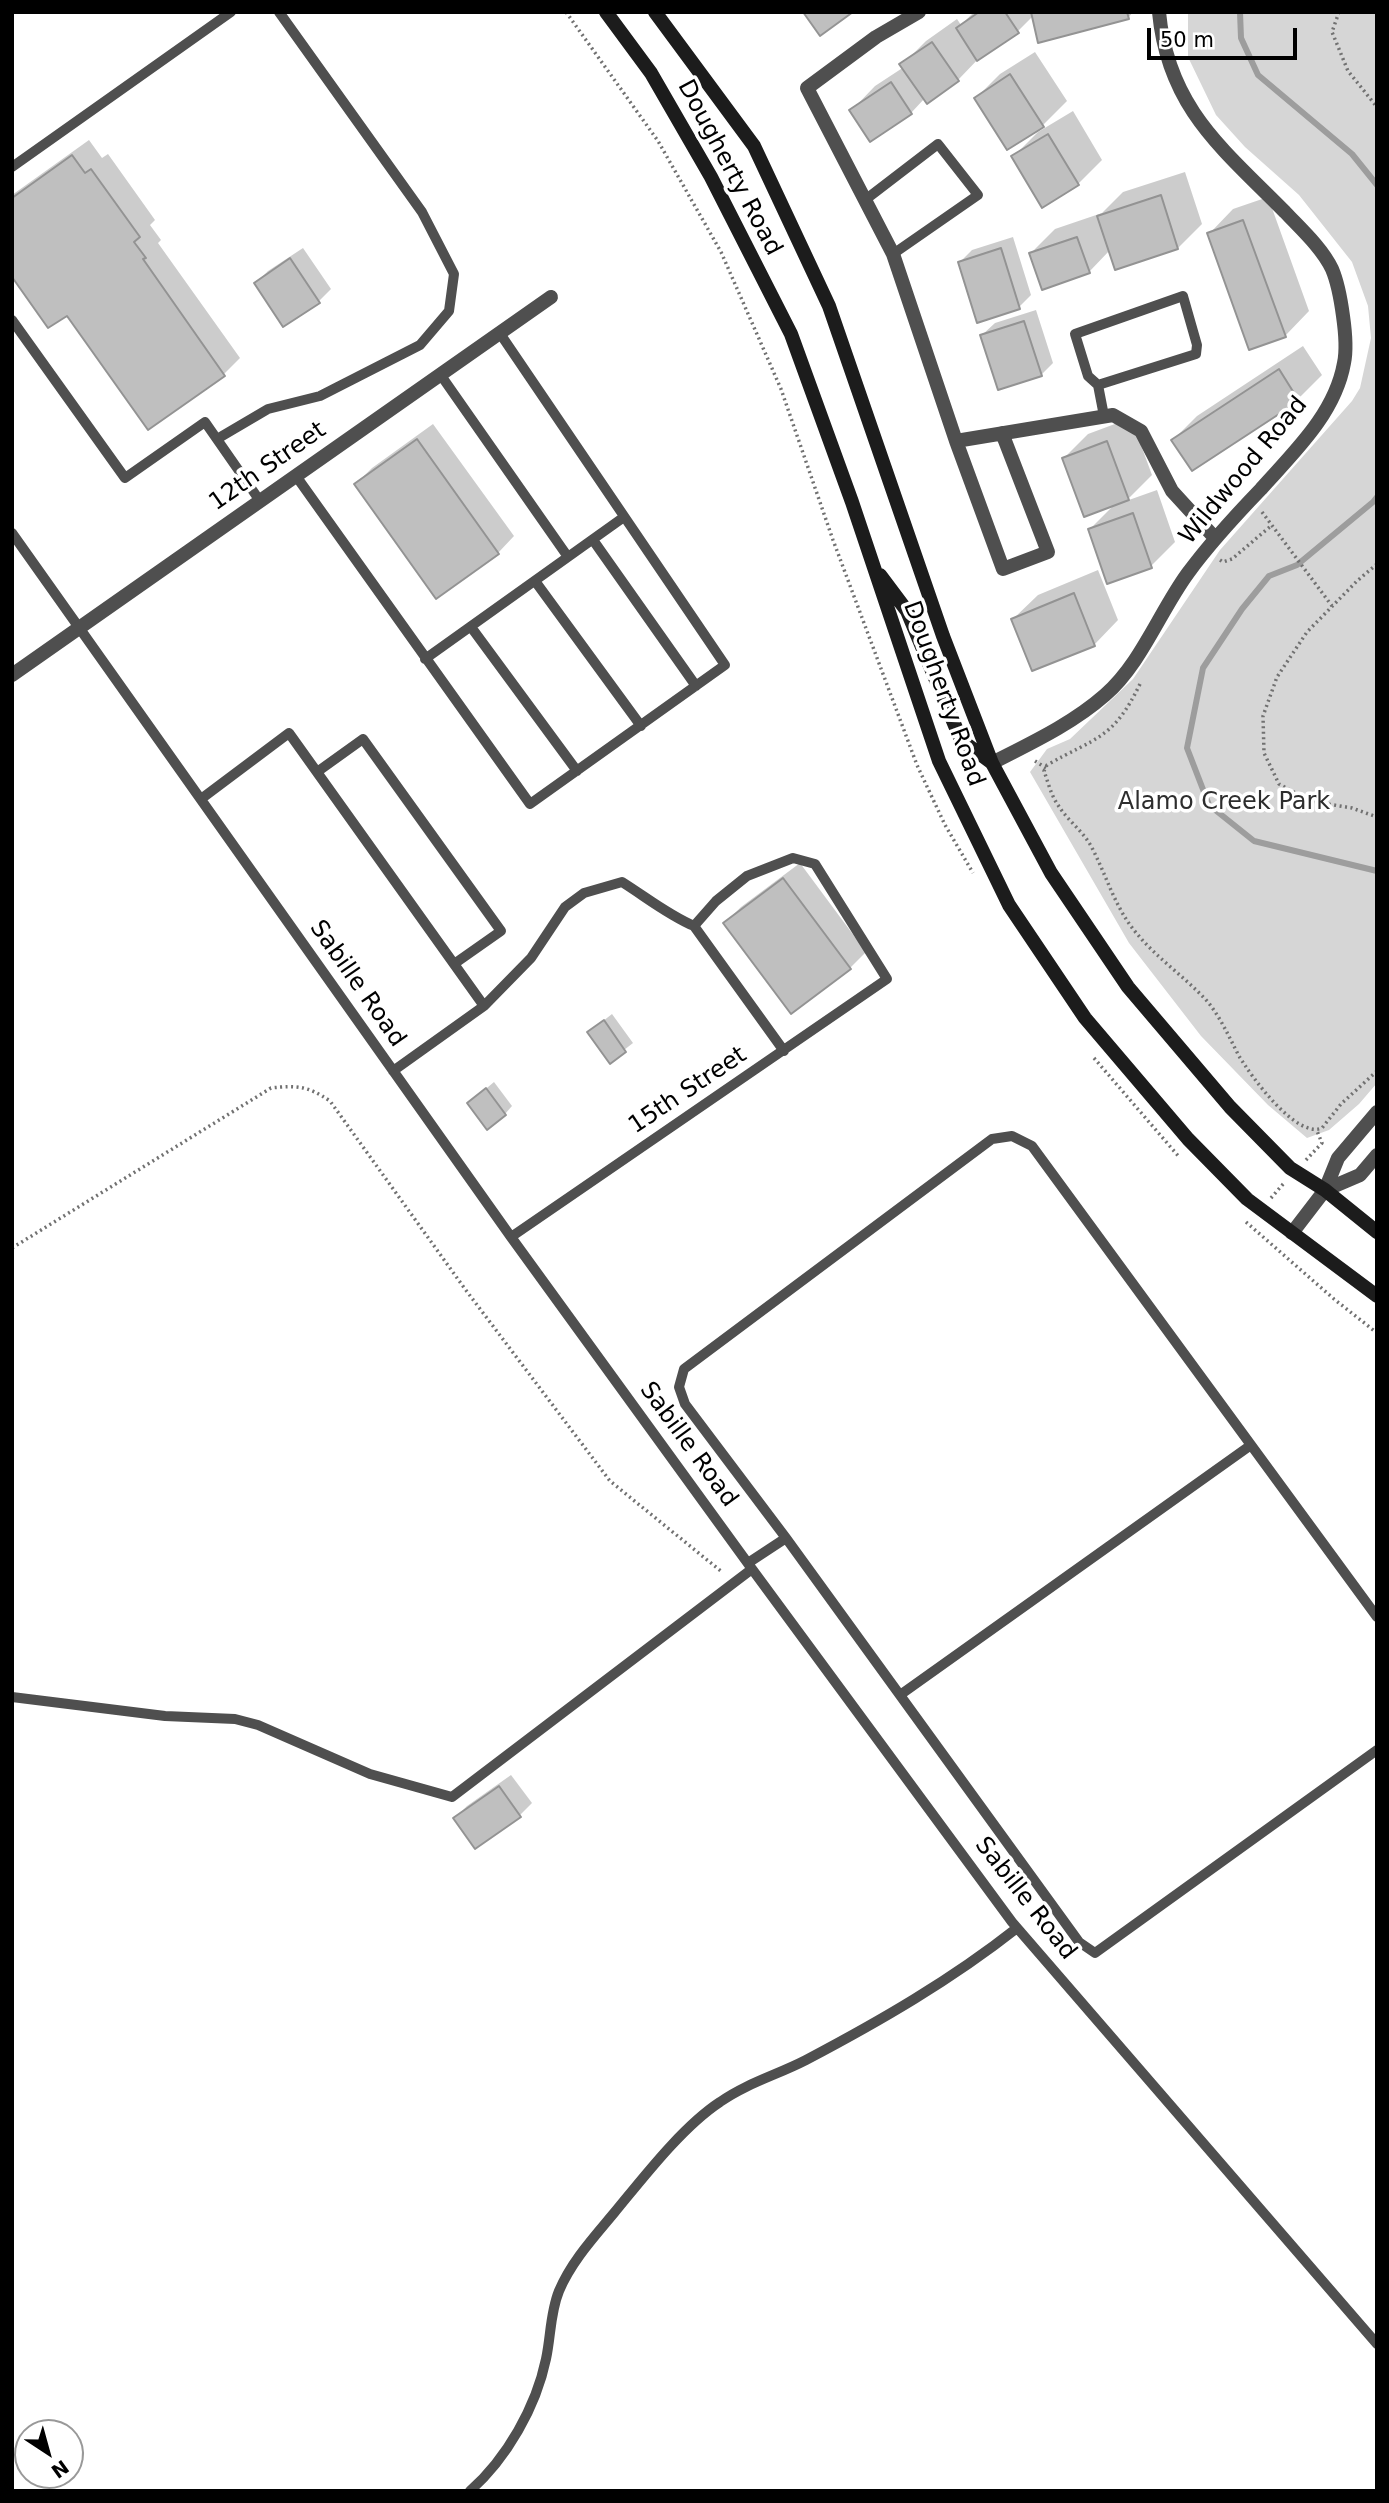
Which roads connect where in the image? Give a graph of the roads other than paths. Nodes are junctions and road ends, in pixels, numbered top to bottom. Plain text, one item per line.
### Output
1 (230, 12) edge
2 (279, 12) edge
3 (606, 12) edge
4 (655, 12) edge
5 (919, 12) edge
6 (1159, 12) edge
7 (12, 167) edge
8 (865, 200) junction
9 (893, 254) junction
10 (551, 297) dead end
11 (12, 320) edge
12 (499, 332) junction
13 (440, 374) junction
14 (1098, 385) junction
15 (1104, 416) junction
16 (1002, 433) junction
17 (216, 439) junction
18 (956, 441) junction
19 (296, 475) junction
20 (260, 501) junction
21 (624, 517) junction
22 (12, 533) edge
23 (1215, 538) junction
24 (593, 540) junction
25 (568, 558) junction
26 (873, 566) junction
27 (535, 581) junction
28 (471, 627) junction
29 (79, 628) junction
30 (425, 659) junction
31 (12, 675) edge
32 (696, 686) junction
33 (641, 726) junction
34 (992, 763) junction
35 (577, 771) junction
36 (317, 772) junction
37 (201, 799) junction
38 (694, 926) junction
39 (454, 964) junction
40 (484, 1006) junction
41 (784, 1051) junction
42 (393, 1071) junction
43 (1377, 1112) edge
44 (1377, 1156) edge
45 (1325, 1191) junction
46 (1377, 1232) edge
47 (1292, 1233) junction
48 (511, 1237) junction
49 (1377, 1296) edge
50 (1251, 1445) junction
51 (786, 1538) junction
52 (750, 1566) junction
53 (1377, 1617) edge
54 (900, 1695) junction
55 (12, 1696) edge
56 (1377, 1750) edge
57 (1017, 1928) junction
58 (1377, 2344) edge
59 (470, 2491) edge

1 - 7 lane
2 - 17 lane
3 - 26 main road, Dougherty Road
4 - 34 main road, Dougherty Road
5 - 8 street
6 - 23 street, Wildwood Road
8 - 9 street
8 - 9 lane
9 - 18 street
10 - 12 street, 12th Street
11 - 17 lane
12 - 13 street, 12th Street
12 - 21 lane
13 - 19 street, 12th Street
13 - 25 lane
14 - 14 lane
14 - 15 lane
15 - 16 street
15 - 23 street
16 - 18 street
16 - 18 street
17 - 20 lane
19 - 20 street, 12th Street
19 - 30 lane
20 - 29 street, 12th Street
21 - 24 lane
21 - 32 lane
22 - 29 lane, Sabille Road
23 - 34 street, Wildwood Road
24 - 25 lane
24 - 32 lane
25 - 27 lane
26 - 34 main road
26 - 47 main road, Dougherty Road
27 - 28 lane
27 - 33 lane
28 - 30 lane
28 - 35 lane
29 - 31 street, 12th Street
29 - 37 lane, Sabille Road
30 - 35 lane
32 - 33 lane
33 - 35 lane
34 - 45 main road, Dougherty Road
36 - 37 lane
36 - 39 lane
36 - 39 lane
37 - 42 lane, Sabille Road
38 - 40 lane
38 - 41 lane
38 - 41 lane, 15th Street
39 - 40 lane
40 - 42 lane
41 - 48 lane, 15th Street
42 - 48 lane, Sabille Road
43 - 45 street
44 - 45 street
45 - 46 main road, Dougherty Road
45 - 47 street
47 - 49 main road, Dougherty Road
48 - 52 lane, Sabille Road
50 - 51 lane
50 - 53 lane
50 - 54 lane
51 - 52 lane
51 - 54 lane
52 - 55 lane
52 - 57 lane, Sabille Road
54 - 56 lane
57 - 58 lane, Sabille Road
57 - 59 lane

